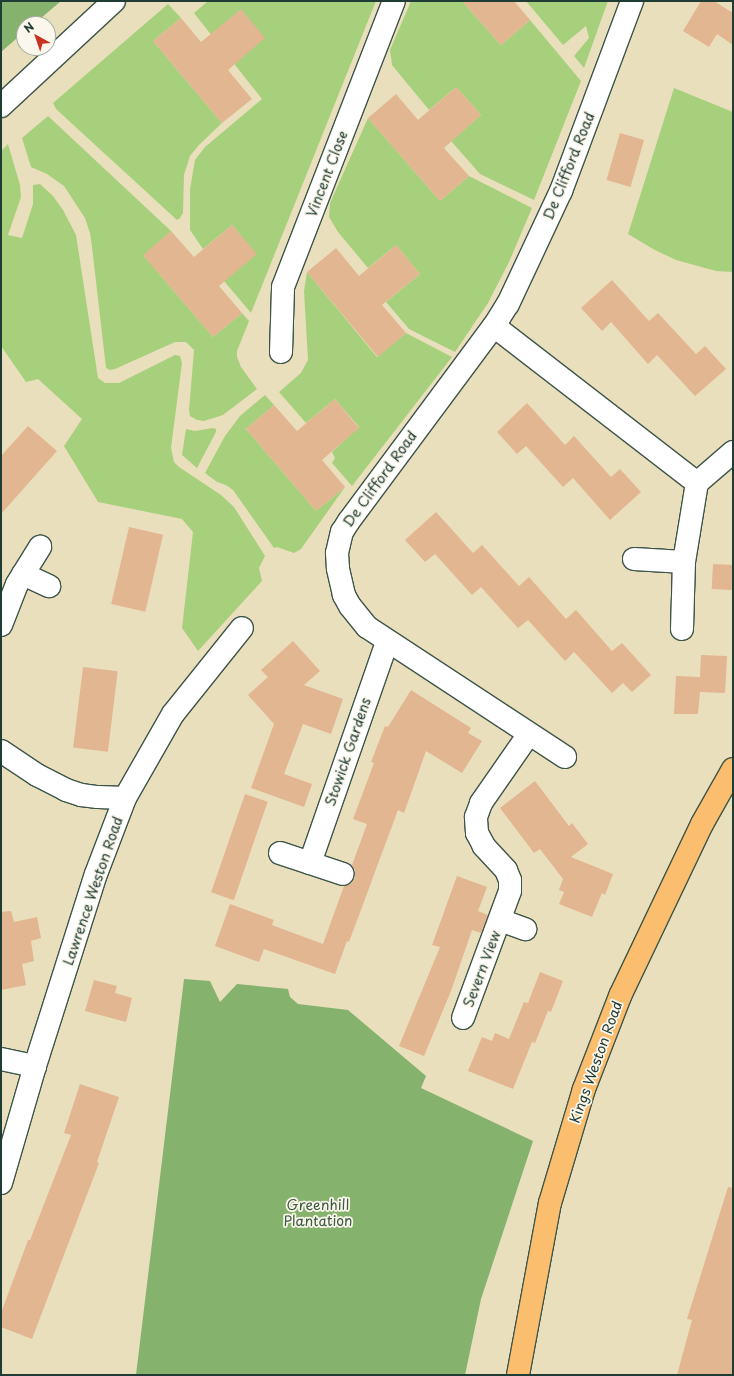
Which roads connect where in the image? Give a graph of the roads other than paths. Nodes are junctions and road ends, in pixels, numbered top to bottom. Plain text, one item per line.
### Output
1 (114, 1) edge
2 (394, 1) edge
3 (632, 1) edge
4 (1, 106) edge
5 (494, 326) junction
6 (281, 352) dead end
7 (733, 452) edge
8 (697, 483) junction
9 (40, 547) dead end
10 (634, 559) dead end
11 (684, 562) junction
12 (23, 574) junction
13 (49, 586) dead end
14 (1, 625) edge
15 (242, 628) dead end
16 (682, 629) dead end
17 (387, 642) junction
18 (530, 734) junction
19 (1, 751) edge
20 (566, 757) dead end
21 (733, 770) edge
22 (125, 798) junction
23 (280, 853) dead end
24 (310, 863) junction
25 (343, 874) dead end
26 (500, 920) junction
27 (525, 929) dead end
28 (463, 1018) dead end
29 (1, 1059) edge
30 (35, 1066) junction
31 (1, 1183) edge
32 (518, 1375) edge

1 - 4 street
2 - 6 street, Vincent Close
3 - 5 street, De Clifford Road
5 - 8 street
5 - 17 street, De Clifford Road
7 - 8 street
8 - 11 street
9 - 12 street
10 - 11 street
11 - 16 street
12 - 13 street
12 - 14 street
15 - 22 street, Lawrence Weston Road
17 - 18 street, De Clifford Road
17 - 24 street, Stowick Gardens
18 - 20 street, De Clifford Road
18 - 26 street, Severn View
19 - 22 street
21 - 32 main road, Kings Weston Road
22 - 30 street, Lawrence Weston Road
23 - 24 street
24 - 25 street
26 - 27 street, Severn View
26 - 28 street, Severn View
29 - 30 street
30 - 31 street, Lawrence Weston Road

